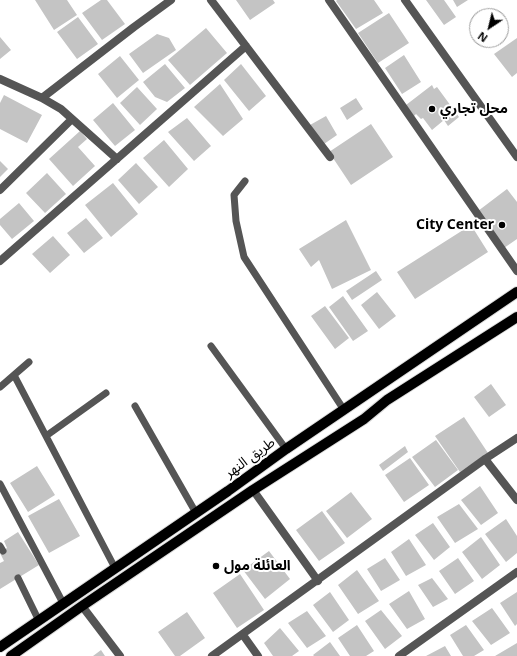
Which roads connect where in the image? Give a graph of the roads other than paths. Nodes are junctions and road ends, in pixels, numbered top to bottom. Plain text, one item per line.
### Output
1 (171, 0) edge
2 (211, 0) edge
3 (329, 0) edge
4 (405, 0) edge
5 (246, 46) junction
6 (0, 78) edge
7 (42, 98) junction
8 (72, 119) junction
9 (330, 157) dead end
10 (517, 157) edge
11 (117, 159) junction
12 (245, 181) dead end
13 (0, 190) edge
14 (0, 261) edge
15 (517, 271) edge
16 (517, 292) edge
17 (517, 317) edge
18 (211, 346) dead end
19 (28, 362) dead end
20 (14, 375) junction
21 (0, 387) edge
22 (106, 393) dead end
23 (135, 406) dead end
24 (344, 410) junction
25 (353, 426) junction
26 (46, 436) junction
27 (517, 438) edge
28 (286, 449) junction
29 (485, 459) junction
30 (0, 484) edge
31 (253, 490) junction
32 (517, 500) edge
33 (196, 513) junction
34 (115, 568) junction
35 (517, 572) edge
36 (18, 578) dead end
37 (318, 580) junction
38 (64, 603) junction
39 (82, 606) junction
40 (39, 621) junction
41 (243, 635) junction
42 (0, 647) edge
43 (11, 656) edge
44 (120, 656) edge
45 (212, 656) edge
46 (258, 656) edge
47 (399, 656) edge

1 - 7 street
2 - 5 street
3 - 15 street
4 - 10 street
5 - 9 street
5 - 11 street
6 - 7 street
7 - 8 street
8 - 11 street
8 - 13 street
11 - 14 street
12 - 24 lane
16 - 24 main road, طريق النهر
17 - 25 main road, طريق النهر
18 - 28 lane
19 - 20 lane
20 - 21 lane
20 - 26 lane
22 - 26 lane
23 - 33 lane
24 - 25 main road
24 - 28 main road, طريق النهر
25 - 31 main road, طريق النهر
26 - 34 lane
27 - 29 street
28 - 33 main road, طريق النهر
29 - 32 street
29 - 37 street
30 - 38 lane
31 - 37 street
31 - 39 main road, طريق النهر
33 - 34 main road, طريق النهر
34 - 38 main road, طريق النهر
35 - 47 street
36 - 40 lane
37 - 41 street
38 - 40 main road, طريق النهر
39 - 43 main road, طريق النهر
39 - 44 street
40 - 42 main road, طريق النهر
41 - 45 street
41 - 46 street

